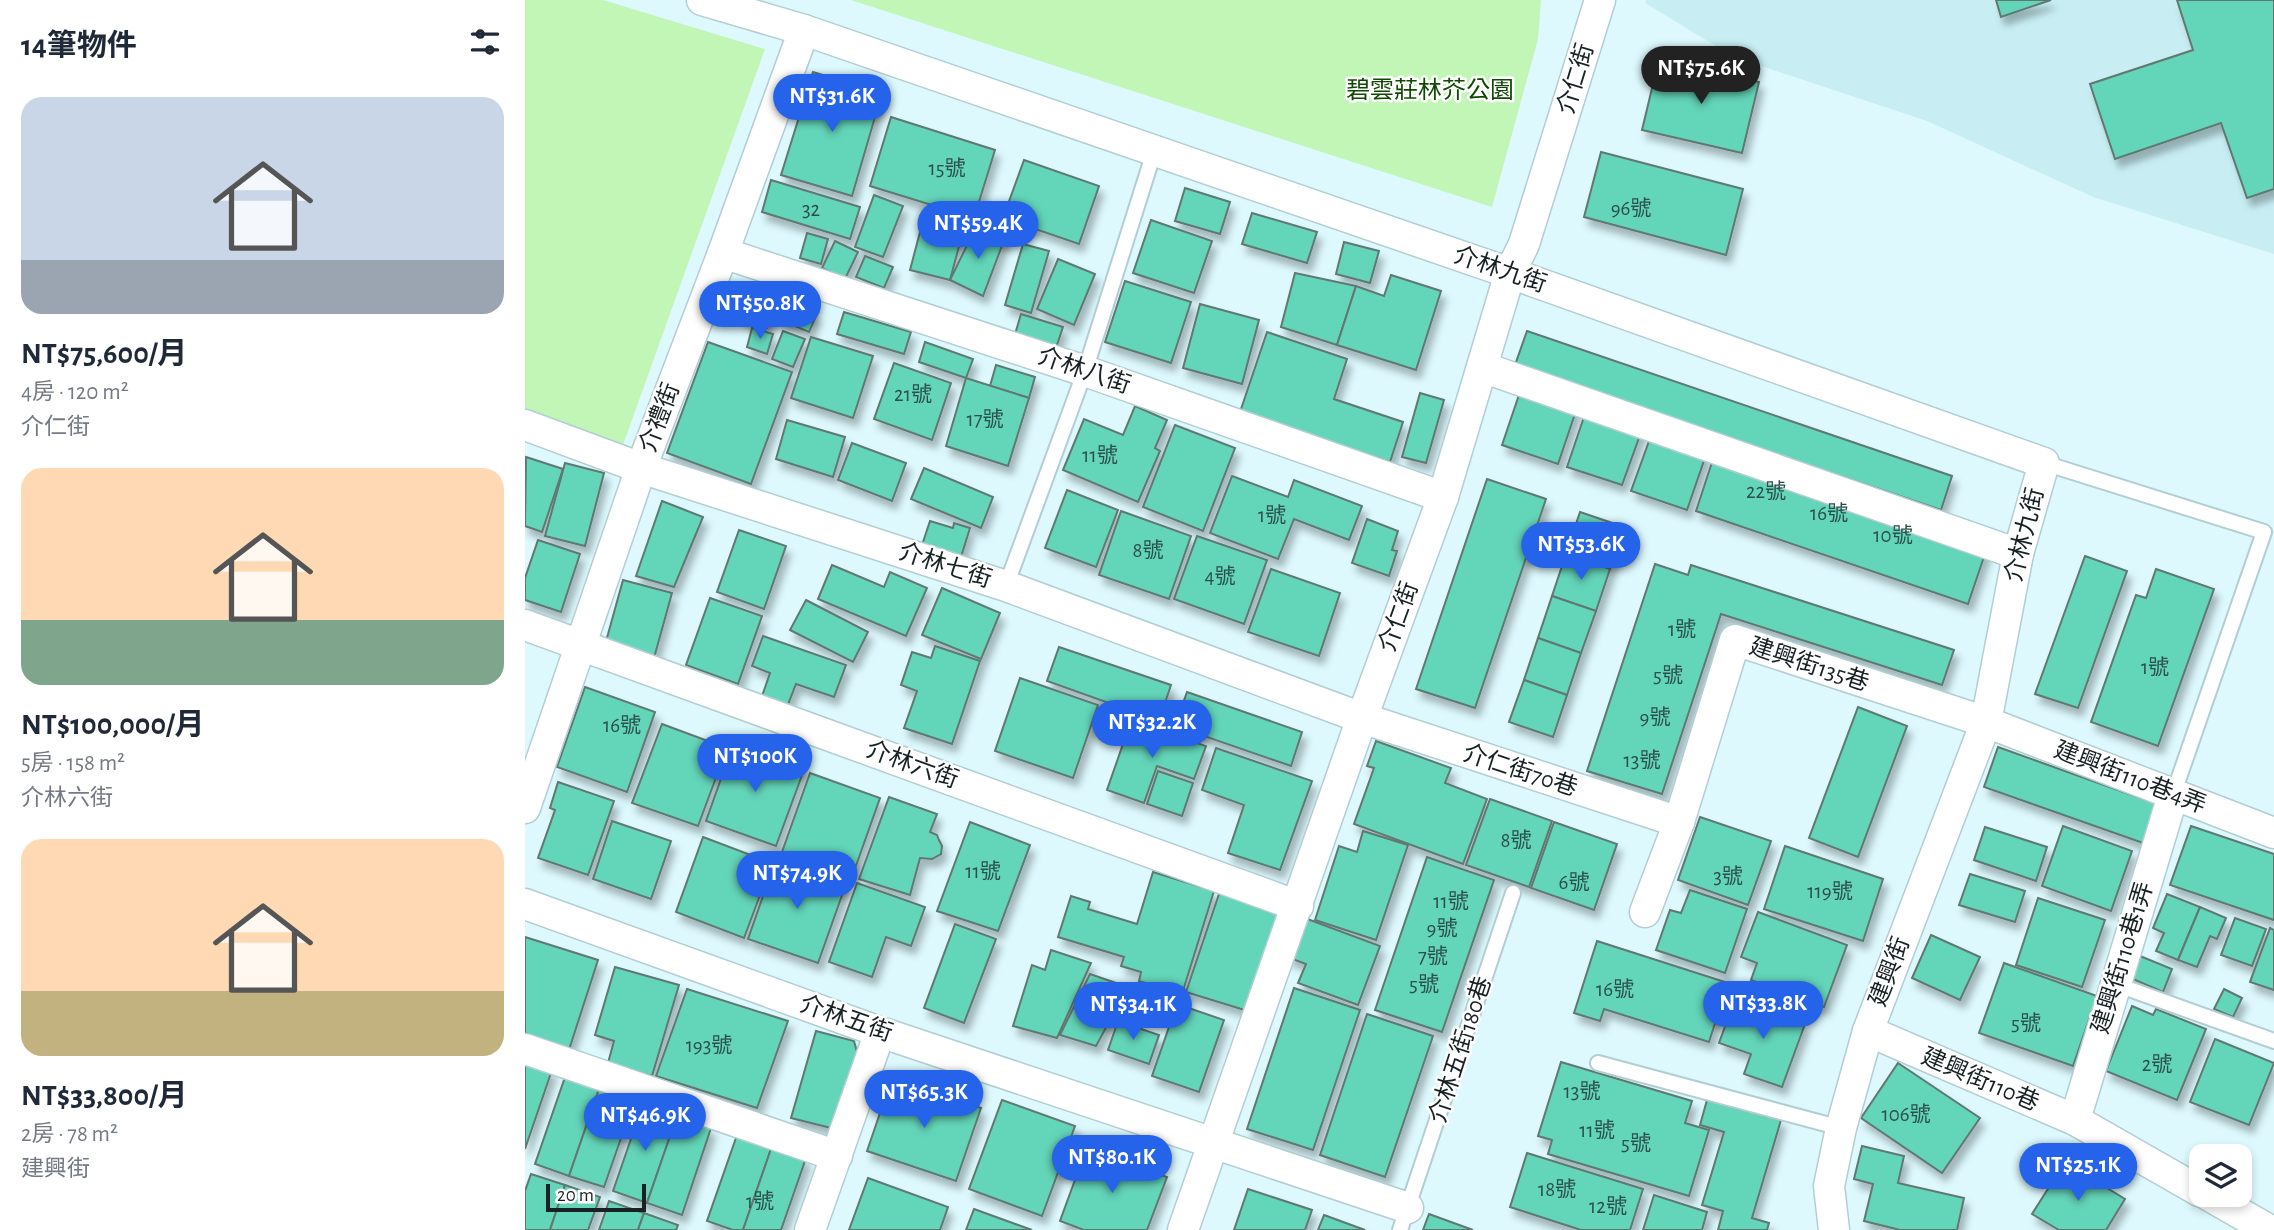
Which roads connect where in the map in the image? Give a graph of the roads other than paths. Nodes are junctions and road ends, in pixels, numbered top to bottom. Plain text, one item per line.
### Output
1 (702, 0) edge
2 (1599, 0) edge
3 (804, 30) junction
4 (1154, 152) junction
5 (723, 253) junction
6 (1510, 273) junction
7 (1482, 368) junction
8 (1085, 371) junction
9 (525, 425) edge
10 (2044, 463) junction
11 (641, 468) junction
12 (1443, 497) junction
13 (2018, 554) junction
14 (1006, 586) junction
15 (525, 625) edge
16 (580, 644) junction
17 (1362, 718) junction
18 (1986, 722) junction
19 (2173, 795) junction
20 (525, 808) edge
21 (1679, 822) junction
22 (2274, 833) edge
23 (1513, 893) dead end
24 (525, 904) edge
25 (1298, 906) junction
26 (1645, 912) dead end
27 (2115, 984) junction
28 (1868, 1031) junction
29 (880, 1032) junction
30 (2274, 1041) edge
31 (525, 1049) edge
32 (1598, 1063) dead end
33 (2075, 1121) junction
34 (1841, 1128) junction
35 (1215, 1142) junction
36 (837, 1156) junction
37 (2189, 1185) edge
38 (2228, 1207) edge
39 (1404, 1219) edge
40 (810, 1230) edge
41 (1183, 1230) edge
42 (1834, 1230) edge
43 (2269, 1230) edge

1 - 3 street, 介林九街
2 - 6 street, 介仁街
3 - 4 street, 介林九街
3 - 5 street, 介禮街
4 - 6 street, 介林九街
4 - 8 lane
5 - 8 street, 介林八街
5 - 11 street, 介禮街
6 - 7 street, 介仁街
6 - 10 street, 介林九街
7 - 12 street, 介仁街
7 - 13 street
8 - 12 street, 介林八街
8 - 14 lane
9 - 11 street, 介林七街
10 - 13 street, 介林九街
10 - 19 lane
11 - 14 street, 介林七街
11 - 16 street, 介禮街
12 - 17 street, 介仁街
13 - 18 street, 介林九街
14 - 17 street, 介林七街
15 - 16 street, 介林六街
16 - 20 street, 介禮街
16 - 25 street, 介林六街
17 - 21 street, 介仁街70巷
17 - 25 street, 介仁街
18 - 19 street, 建興街110巷4弄
18 - 21 street, 建興街135巷
18 - 28 street, 建興街
19 - 22 street, 建興街110巷4弄
19 - 27 street, 建興街110巷1弄
21 - 26 street
23 - 39 lane, 介林五街180巷
24 - 29 street, 介林五街
25 - 35 street, 介仁街
27 - 30 lane
27 - 33 street, 建興街110巷1弄
28 - 33 street, 建興街110巷
28 - 34 street, 建興街
29 - 35 street, 介林五街
29 - 36 street
31 - 36 street
32 - 34 lane
33 - 37 street, 建興街110巷
34 - 42 street, 建興街
35 - 39 street, 介林五街
35 - 41 street, 介仁街
36 - 40 street
38 - 43 street

